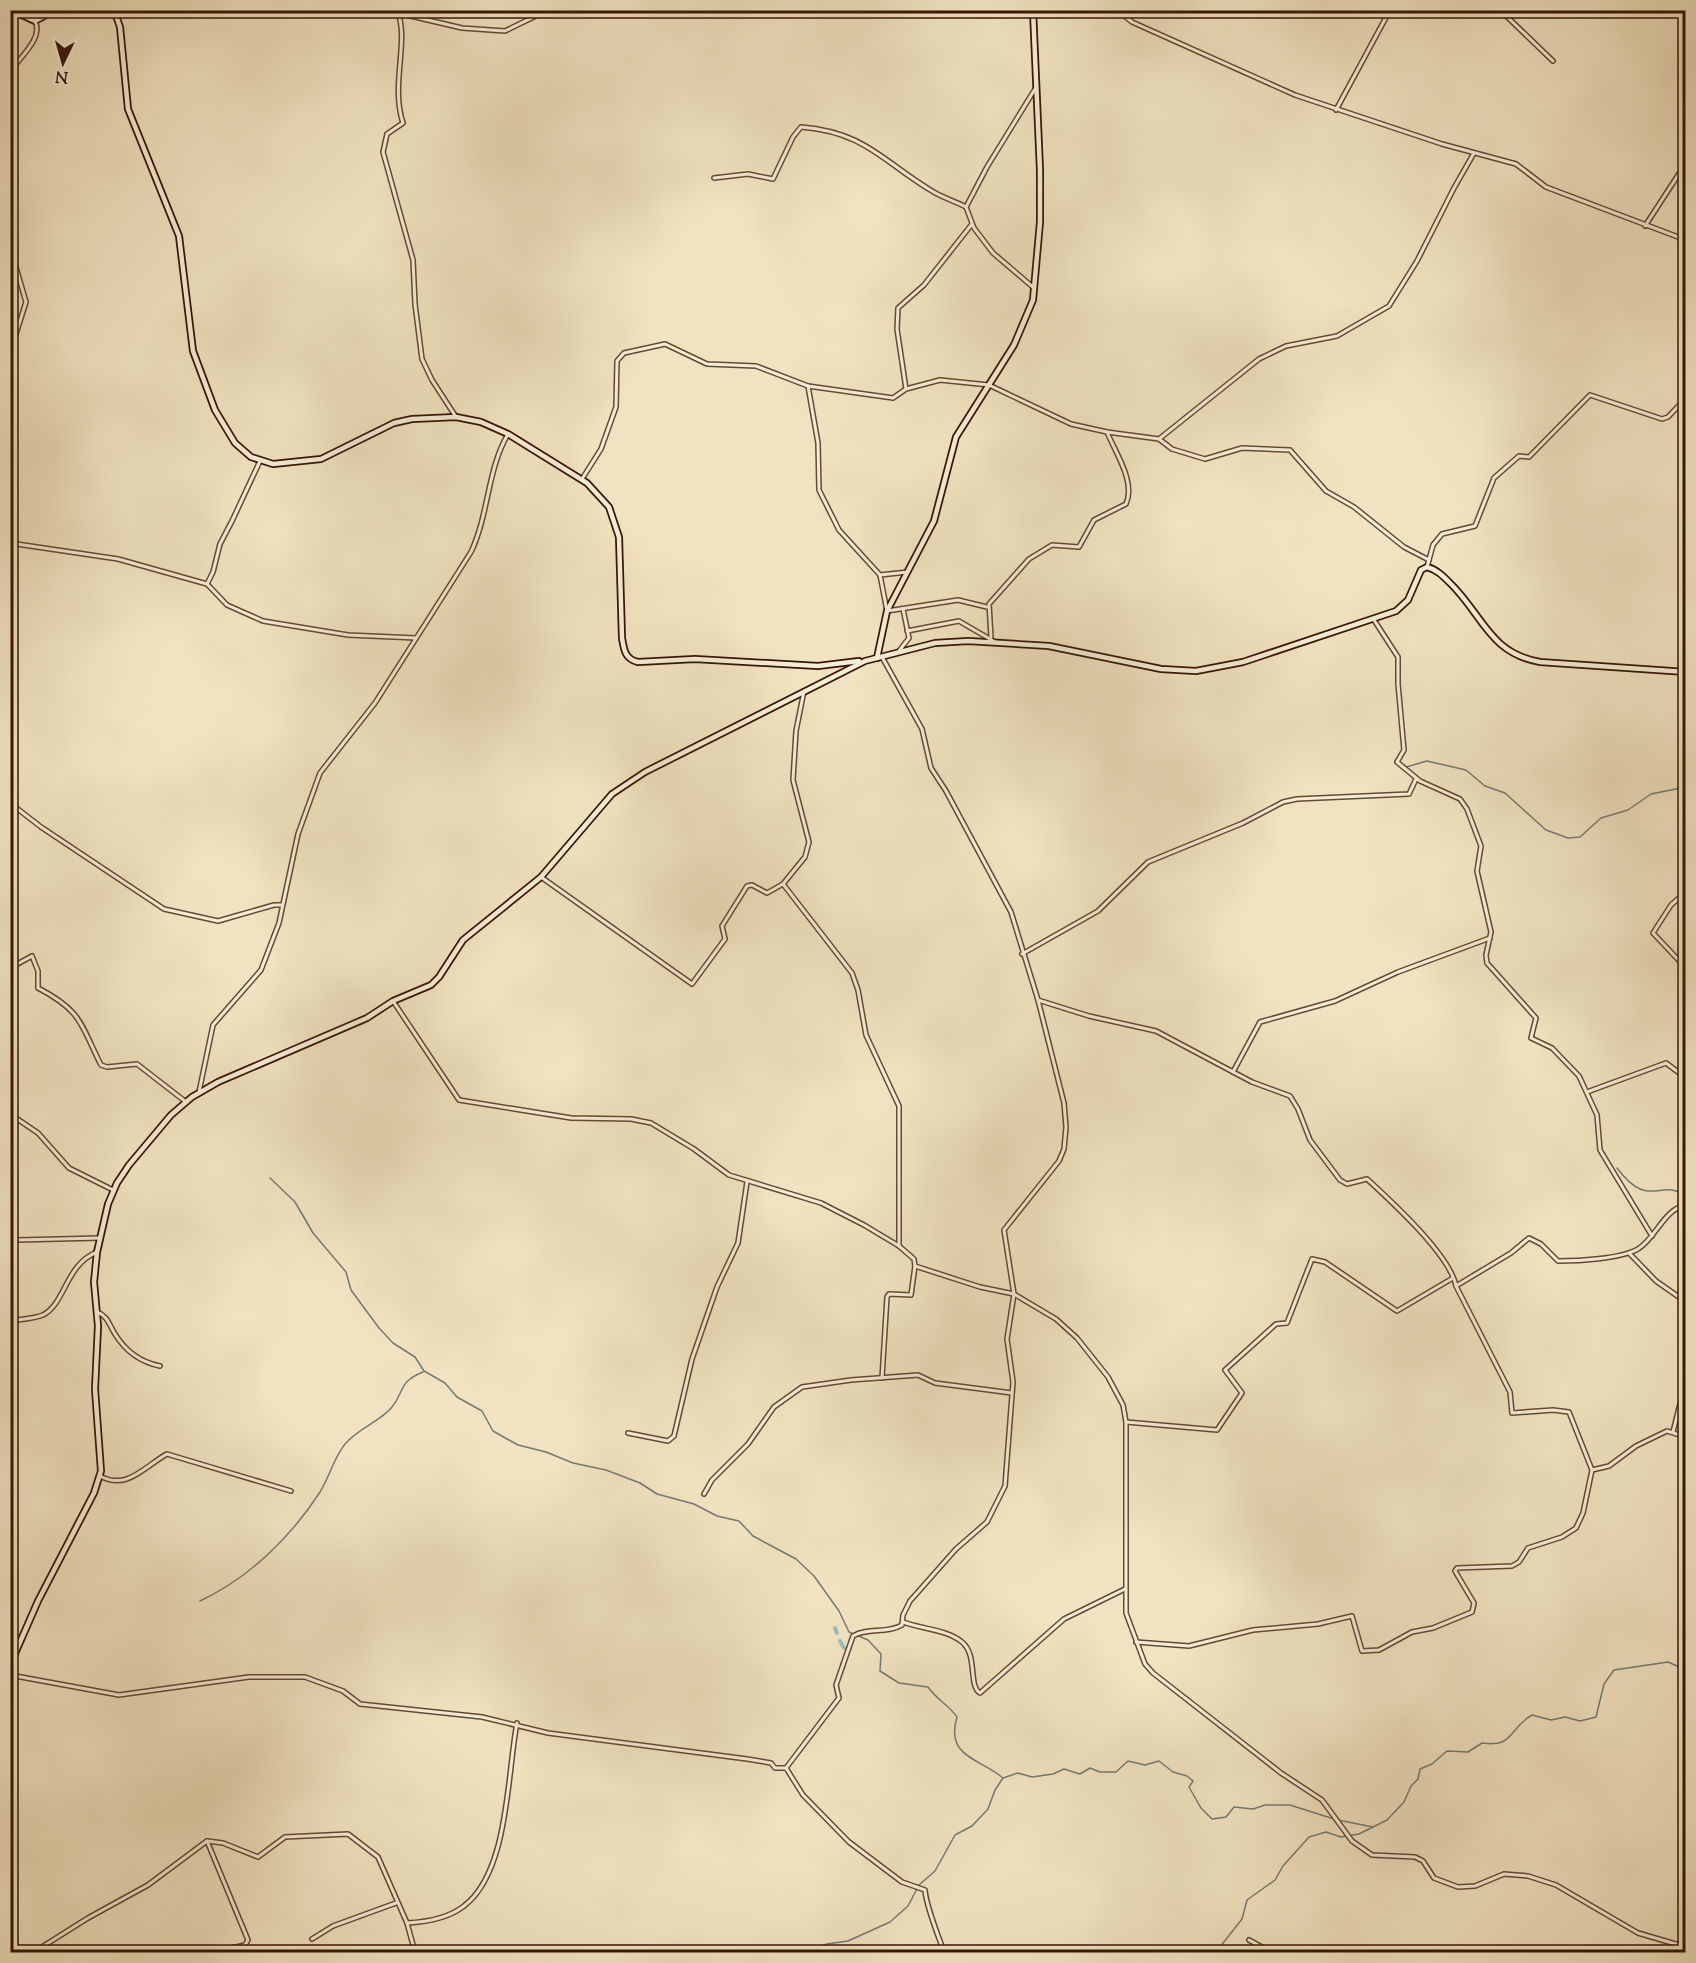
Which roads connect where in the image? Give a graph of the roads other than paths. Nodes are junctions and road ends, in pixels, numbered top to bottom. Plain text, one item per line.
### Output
1 (11, 10) edge
2 (55, 10) edge
3 (114, 10) edge
4 (548, 10) edge
5 (1032, 10) edge
6 (1117, 10) edge
7 (1390, 10) edge
8 (1500, 10) edge
9 (397, 12) edge
10 (35, 21) junction
11 (1553, 61) dead end
12 (10, 72) edge
13 (1037, 87) junction
14 (1336, 110) junction
15 (1474, 153) junction
16 (1686, 163) edge
17 (714, 178) dead end
18 (966, 207) junction
19 (972, 224) junction
20 (1645, 226) junction
21 (1686, 240) edge
22 (10, 247) edge
23 (1035, 289) junction
24 (989, 385) junction
25 (808, 386) junction
26 (10, 387) edge
27 (906, 389) junction
28 (1686, 399) edge
29 (456, 417) junction
30 (1107, 432) junction
31 (508, 434) junction
32 (1159, 439) junction
33 (260, 461) junction
34 (582, 478) junction
35 (10, 543) edge
36 (1429, 560) junction
37 (1427, 567) junction
38 (908, 572) junction
39 (880, 575) junction
40 (207, 584) junction
41 (987, 608) junction
42 (903, 609) junction
43 (887, 611) junction
44 (1374, 620) junction
45 (908, 631) junction
46 (416, 638) junction
47 (993, 639) junction
48 (899, 651) junction
49 (879, 657) junction
50 (865, 661) junction
51 (1686, 672) edge
52 (804, 691) junction
53 (1416, 779) junction
54 (10, 802) edge
55 (541, 877) junction
56 (783, 884) junction
57 (1686, 892) edge
58 (282, 905) junction
59 (1490, 938) junction
60 (1022, 954) junction
61 (10, 968) edge
62 (1686, 968) edge
63 (1038, 1000) junction
64 (393, 1002) junction
65 (1233, 1072) junction
66 (1686, 1078) edge
67 (199, 1092) junction
68 (1587, 1092) junction
69 (186, 1102) junction
70 (10, 1114) edge
71 (747, 1182) junction
72 (113, 1190) junction
73 (1686, 1205) edge
74 (10, 1234) edge
75 (1652, 1236) junction
76 (100, 1238) junction
77 (899, 1246) junction
78 (97, 1252) junction
79 (1629, 1253) junction
80 (915, 1266) junction
81 (1453, 1278) junction
82 (1456, 1286) junction
83 (1014, 1294) junction
84 (1686, 1302) edge
85 (97, 1312) junction
86 (10, 1321) edge
87 (160, 1366) dead end
88 (882, 1378) junction
89 (1686, 1380) edge
90 (1012, 1393) junction
91 (1126, 1422) junction
92 (1673, 1432) junction
93 (628, 1433) dead end
94 (1686, 1437) edge
95 (1592, 1470) junction
96 (100, 1476) junction
97 (291, 1491) dead end
98 (704, 1494) dead end
99 (1125, 1589) junction
100 (903, 1622) junction
101 (1137, 1642) junction
102 (10, 1665) edge
103 (10, 1675) edge
104 (517, 1723) junction
105 (786, 1768) junction
106 (207, 1841) junction
107 (396, 1903) junction
108 (407, 1923) junction
109 (312, 1939) dead end
110 (1249, 1940) dead end
111 (1686, 1947) edge
112 (34, 1953) edge
113 (214, 1953) edge
114 (415, 1953) edge
115 (944, 1953) edge
116 (1271, 1953) edge

1 - 10 street
2 - 10 street
3 - 33 street
4 - 9 street
5 - 13 street
6 - 14 street
7 - 14 street
8 - 11 street
9 - 29 street
10 - 12 street
13 - 18 street
13 - 23 street
14 - 15 street
15 - 20 street
15 - 32 street
16 - 20 street
17 - 18 street
18 - 19 street
19 - 23 street
19 - 27 street
20 - 21 street
22 - 26 street
23 - 24 street
24 - 27 street
24 - 30 street
24 - 38 street
25 - 27 street
25 - 34 street
25 - 39 street
28 - 36 street
29 - 31 street
29 - 33 street
30 - 32 street
30 - 41 street
31 - 34 street
31 - 46 street
32 - 36 street
33 - 40 street
34 - 50 street
35 - 40 street
36 - 37 street
37 - 44 street
37 - 51 street
38 - 39 street
38 - 43 street
39 - 43 street
40 - 46 street
41 - 42 street
41 - 47 street
42 - 43 street
42 - 45 street
43 - 49 street
44 - 47 street
44 - 53 street
45 - 47 street
45 - 48 street
46 - 58 street
47 - 48 street
48 - 49 street
49 - 50 street
49 - 60 street
50 - 52 street
52 - 55 street
52 - 56 street
53 - 59 street
53 - 60 street
54 - 58 street
55 - 56 street
55 - 64 street
56 - 77 street
57 - 62 street
58 - 67 street
59 - 65 street
59 - 68 street
60 - 63 street
61 - 69 street
63 - 65 street
63 - 83 street
64 - 67 street
64 - 71 street
65 - 81 street
66 - 68 street
67 - 69 street
68 - 75 street
69 - 72 street
70 - 72 street
71 - 77 street
71 - 93 street
72 - 76 street
73 - 75 street
74 - 76 street
75 - 79 street
76 - 78 street
77 - 80 street
78 - 85 street
78 - 86 street
79 - 82 street
79 - 84 street
80 - 83 street
80 - 88 street
81 - 82 street
81 - 91 street
82 - 95 street
83 - 90 street
83 - 91 street
85 - 87 street
85 - 96 street
88 - 90 street
88 - 98 street
89 - 92 street
90 - 100 street
91 - 99 street
92 - 94 street
92 - 95 street
95 - 101 street
96 - 97 street
96 - 102 street
99 - 100 street
99 - 101 street
100 - 105 street
101 - 111 street
103 - 104 street
104 - 105 street
104 - 108 street
105 - 115 street
106 - 107 street
106 - 112 street
106 - 113 street
107 - 108 street
107 - 109 street
108 - 114 street
110 - 116 street

